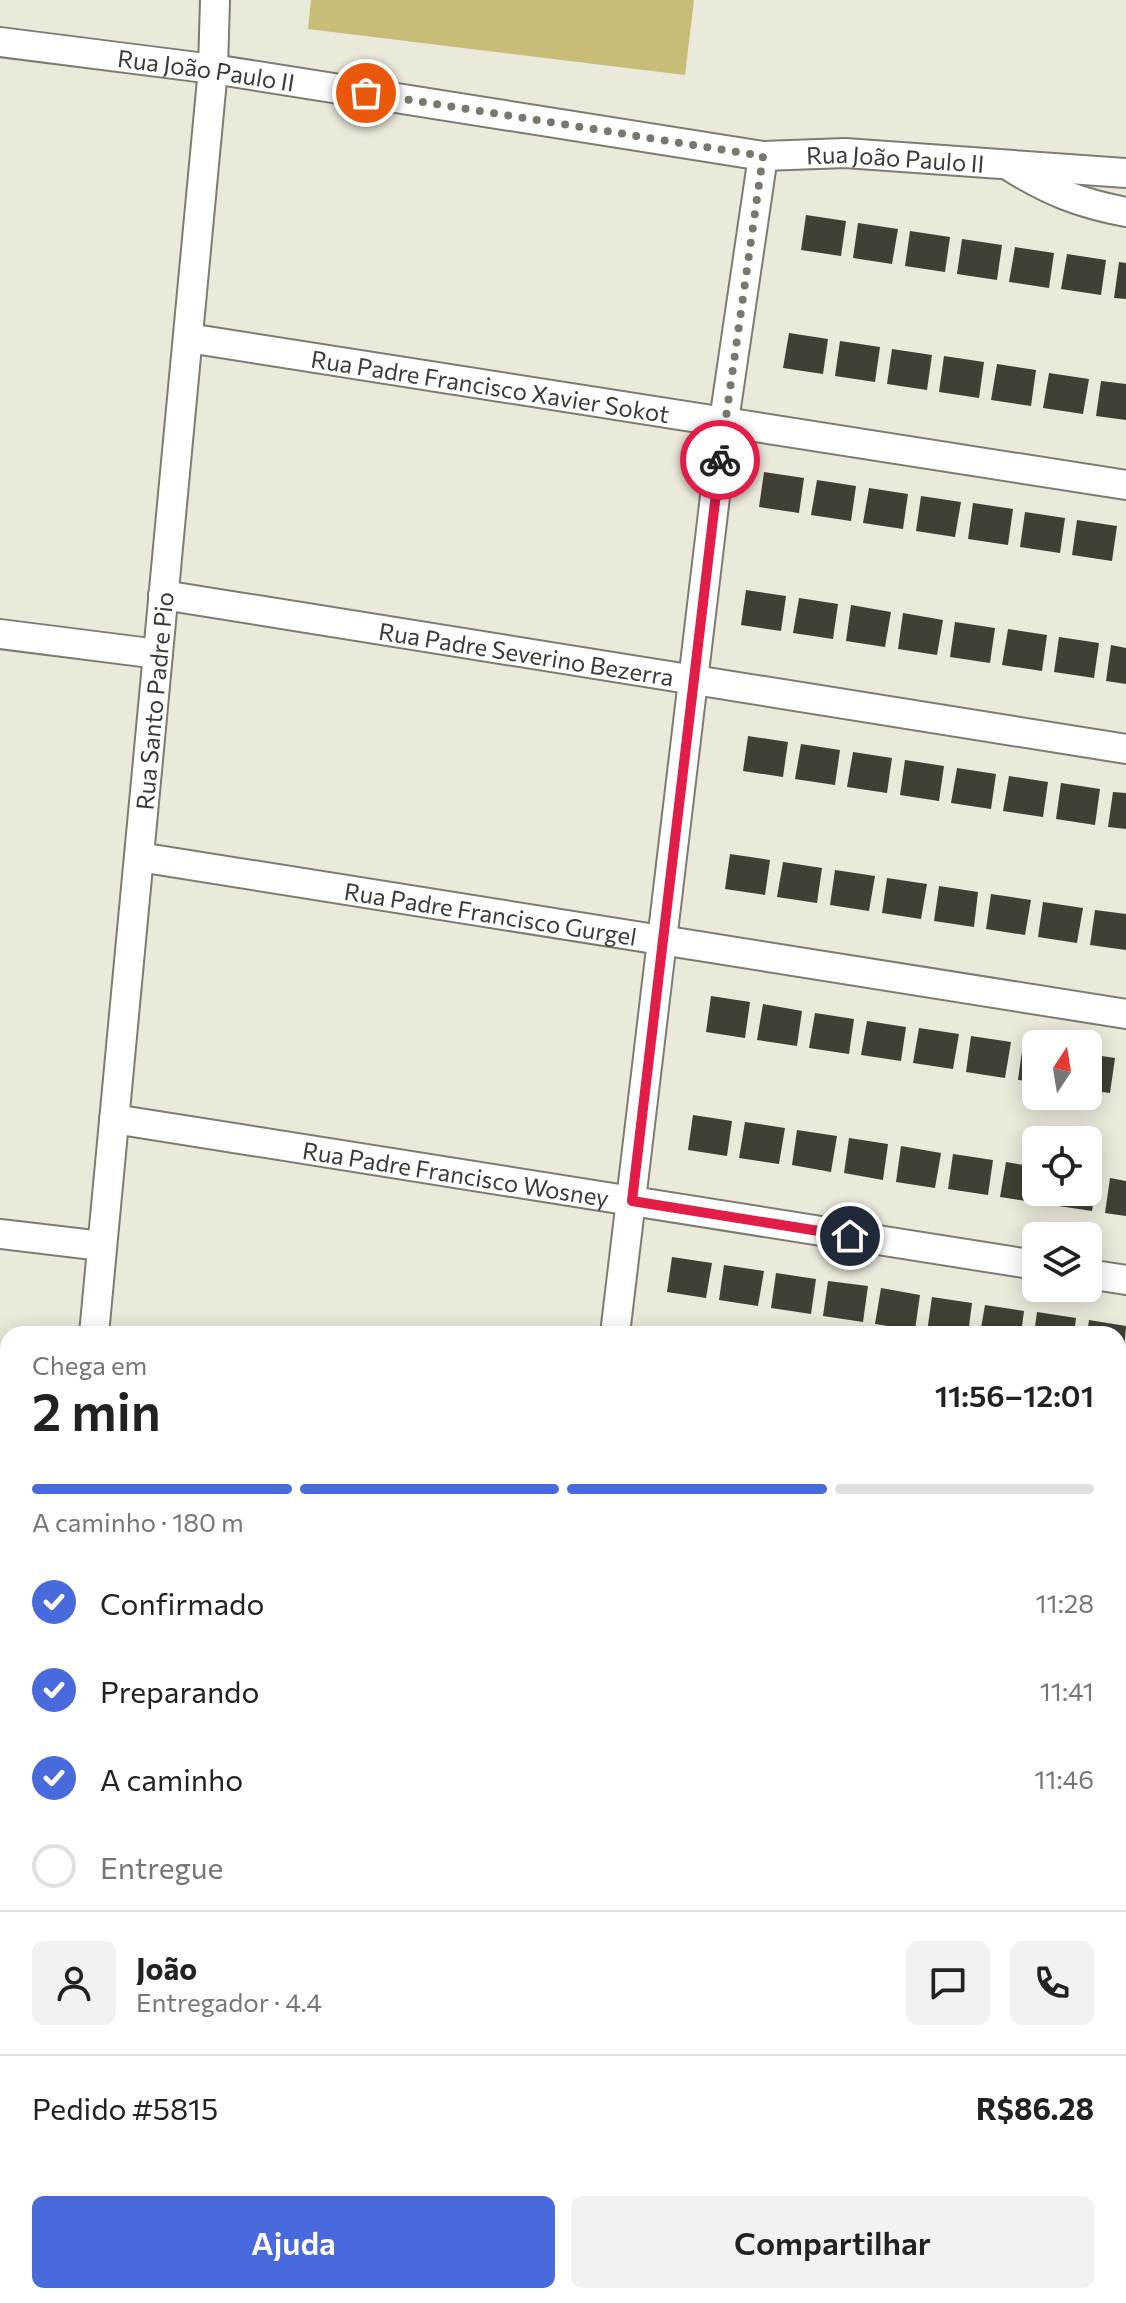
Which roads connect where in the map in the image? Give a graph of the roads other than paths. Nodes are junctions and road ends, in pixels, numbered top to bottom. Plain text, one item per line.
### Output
1 (215, 0) edge
2 (0, 42) edge
3 (213, 69) junction
4 (763, 156) junction
5 (1002, 162) junction
6 (1126, 173) edge
7 (1126, 212) edge
8 (188, 338) junction
9 (724, 421) junction
10 (1126, 485) edge
11 (163, 595) junction
12 (0, 634) edge
13 (158, 654) junction
14 (694, 680) junction
15 (1126, 749) edge
16 (139, 857) junction
17 (663, 940) junction
18 (1126, 1014) edge
19 (114, 1119) junction
20 (632, 1201) junction
21 (0, 1234) edge
22 (102, 1246) junction
23 (1022, 1263) edge
24 (1102, 1276) edge
25 (1126, 1280) edge
26 (95, 1326) edge
27 (616, 1326) edge

1 - 3 street, Rua Santo Padre Pio
2 - 3 street, Rua João Paulo II
3 - 4 street, Rua João Paulo II
3 - 8 street, Rua Santo Padre Pio
4 - 5 street, Rua João Paulo II
4 - 9 street
5 - 6 street, Rua João Paulo II
5 - 7 street
8 - 9 street, Rua Padre Francisco Xavier Sokot
8 - 11 street, Rua Santo Padre Pio
9 - 10 street, Rua Padre Francisco Xavier Sokot
9 - 14 street
11 - 13 street, Rua Santo Padre Pio
11 - 14 street, Rua Padre Severino Bezerra
12 - 13 street
13 - 16 street, Rua Santo Padre Pio
14 - 15 street, Rua Padre Severino Bezerra
14 - 17 street
16 - 17 street, Rua Padre Francisco Gurgel
16 - 19 street, Rua Santo Padre Pio
17 - 18 street, Rua Padre Francisco Gurgel
17 - 20 street
19 - 20 street, Rua Padre Francisco Wosney
19 - 22 street, Rua Santo Padre Pio
20 - 23 street, Rua Padre Francisco Wosney
20 - 27 street
21 - 22 street
22 - 26 street, Rua Santo Padre Pio
24 - 25 street

